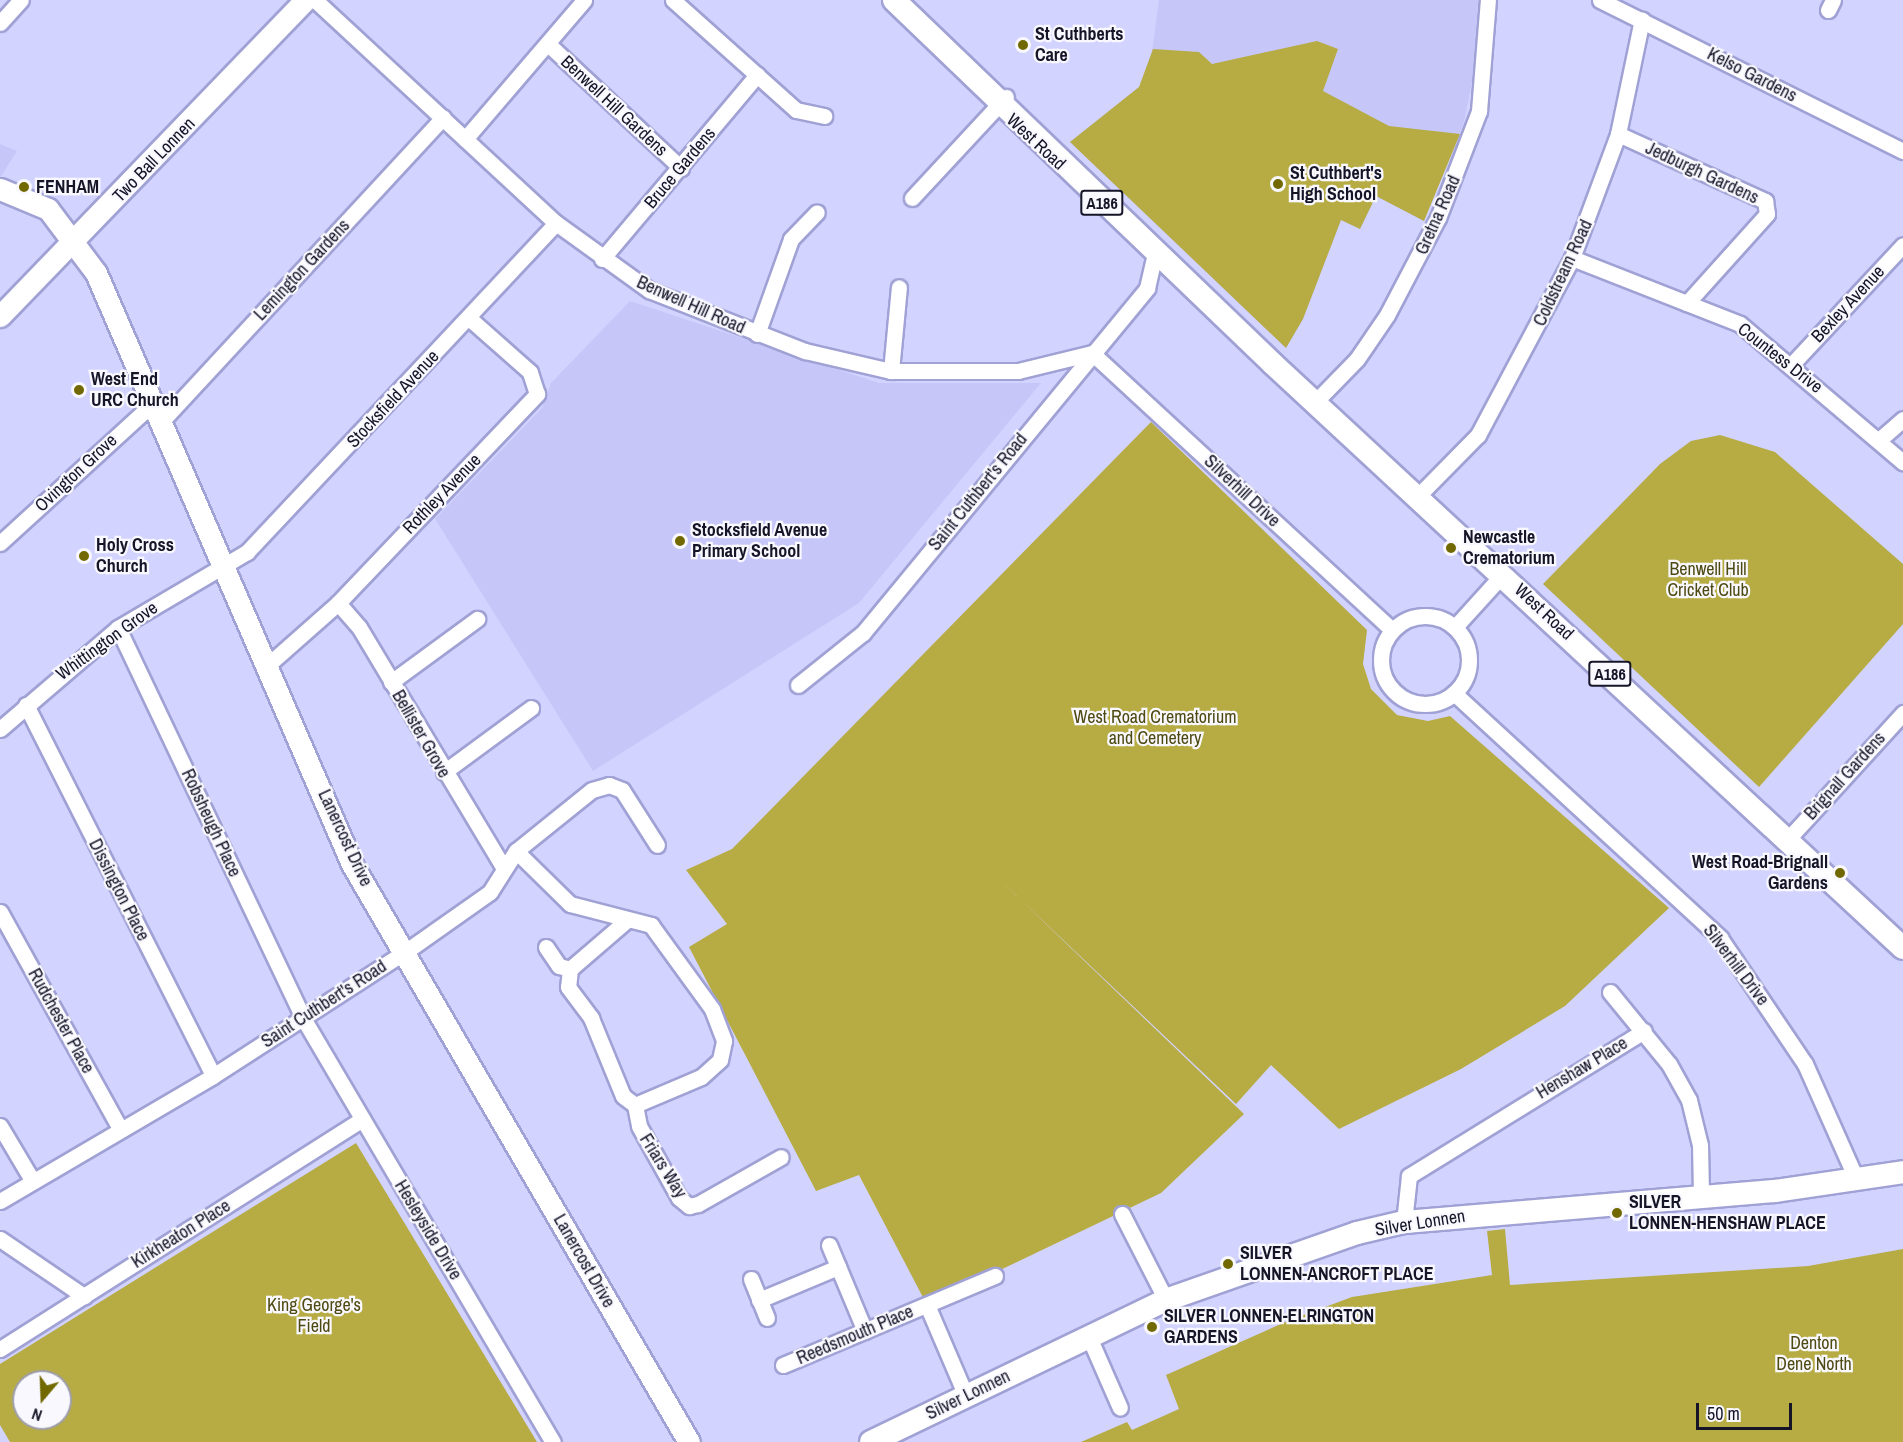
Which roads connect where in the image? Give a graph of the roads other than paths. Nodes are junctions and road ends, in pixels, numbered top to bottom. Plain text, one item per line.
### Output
1 (21, 0) edge
2 (305, 0) edge
3 (315, 0) edge
4 (584, 0) edge
5 (673, 0) edge
6 (894, 0) edge
7 (900, 0) edge
8 (1488, 0) edge
9 (1600, 0) edge
10 (1642, 19) junction
11 (0, 23) edge
12 (548, 44) junction
13 (756, 75) junction
14 (1003, 100) junction
15 (824, 117) dead end
16 (443, 118) junction
17 (1618, 134) junction
18 (465, 139) junction
19 (1903, 150) edge
20 (681, 168) junction
21 (0, 189) edge
22 (912, 198) dead end
23 (817, 212) dead end
24 (556, 223) junction
25 (74, 238) junction
26 (1903, 245) edge
27 (1155, 254) junction
28 (1572, 258) junction
29 (602, 259) junction
30 (1185, 282) junction
31 (899, 287) dead end
32 (1147, 288) junction
33 (1687, 303) junction
34 (0, 316) edge
35 (469, 318) junction
36 (757, 334) junction
37 (1092, 353) junction
38 (1793, 363) junction
39 (891, 371) junction
40 (1317, 400) junction
41 (156, 413) junction
42 (1903, 419) edge
43 (1879, 440) junction
44 (1903, 462) edge
45 (1419, 495) junction
46 (0, 543) edge
47 (224, 568) junction
48 (1503, 574) junction
49 (338, 603) junction
50 (477, 619) dead end
51 (1455, 627) junction
52 (118, 628) junction
53 (1392, 630) junction
54 (269, 664) junction
55 (391, 682) junction
56 (798, 685) dead end
57 (1454, 693) junction
58 (26, 705) junction
59 (531, 708) dead end
60 (1903, 713) edge
61 (0, 729) edge
62 (444, 772) junction
63 (1788, 839) junction
64 (657, 845) dead end
65 (516, 851) junction
66 (502, 865) junction
67 (0, 912) edge
68 (627, 920) junction
69 (546, 947) dead end
70 (1903, 948) edge
71 (405, 952) junction
72 (570, 969) junction
73 (1610, 992) dead end
74 (303, 1018) junction
75 (1644, 1031) junction
76 (213, 1076) junction
77 (635, 1106) junction
78 (362, 1119) junction
79 (0, 1126) edge
80 (121, 1130) junction
81 (781, 1158) dead end
82 (1903, 1172) edge
83 (32, 1180) junction
84 (1857, 1180) junction
85 (1701, 1193) junction
86 (0, 1201) edge
87 (1122, 1214) dead end
88 (1404, 1222) junction
89 (0, 1239) edge
90 (829, 1245) dead end
91 (838, 1267) junction
92 (995, 1276) dead end
93 (751, 1280) dead end
94 (84, 1296) junction
95 (759, 1300) junction
96 (1166, 1300) junction
97 (927, 1305) junction
98 (767, 1318) dead end
99 (865, 1331) junction
100 (1089, 1337) junction
101 (0, 1349) edge
102 (783, 1365) dead end
103 (966, 1396) junction
104 (1120, 1408) dead end
105 (553, 1442) edge
106 (689, 1442) edge
107 (871, 1442) edge

1 - 11 street
2 - 25 street, Two Ball Lonnen
3 - 16 street, Benwell Hill Road
4 - 12 street
5 - 13 street
6 - 14 main road, West Road / A186
7 - 14 main road, West Road / A186
8 - 40 street, Gretna Road
9 - 10 street, Kelso Gardens
10 - 17 street, Coldstream Road
10 - 19 street, Kelso Gardens
12 - 18 street
12 - 20 street, Benwell Hill Gardens
13 - 15 street
13 - 20 street, Bruce Gardens
14 - 22 street
14 - 27 main road, West Road / A186
14 - 40 main road, West Road / A186
16 - 18 street, Benwell Hill Road
16 - 41 street, Lemington Gardens
17 - 28 street, Coldstream Road
17 - 33 street, Jedburgh Gardens
18 - 24 street, Benwell Hill Road
20 - 29 street, Bruce Gardens
21 - 25 street, Lanercost Drive
23 - 36 street
24 - 29 street, Benwell Hill Road
24 - 35 street, Stocksfield Avenue
25 - 34 street, Two Ball Lonnen
25 - 41 street, Lanercost Drive
26 - 38 street, Bexley Avenue
27 - 30 main road, West Road / A186
27 - 32 street, Saint Cuthbert's Road
28 - 33 street, Countess Drive
28 - 45 street, Coldstream Road
29 - 36 street, Benwell Hill Road
30 - 32 street
30 - 40 main road, West Road / A186
31 - 39 street
32 - 37 street, Saint Cuthbert's Road
33 - 38 street, Countess Drive
35 - 47 street, Stocksfield Avenue
35 - 49 street, Rothley Avenue
36 - 39 street, Benwell Hill Road
37 - 39 street, Benwell Hill Road
37 - 53 street, Silverhill Drive
37 - 56 street, Saint Cuthbert's Road
38 - 43 street, Countess Drive
40 - 45 main road, West Road / A186
41 - 46 street, Ovington Grove
41 - 47 street, Lanercost Drive
42 - 43 street
43 - 44 street, Countess Drive
45 - 48 main road, West Road / A186
47 - 52 street, Whittington Grove
47 - 54 street, Lanercost Drive
48 - 51 street
48 - 63 main road, West Road / A186
49 - 54 street, Rothley Avenue
49 - 55 street, Bellister Grove
50 - 55 street
51 - 53 street
51 - 57 street
52 - 58 street, Whittington Grove
52 - 74 street, Robsheugh Place
53 - 57 street
54 - 71 street, Lanercost Drive
55 - 62 street, Bellister Grove
57 - 84 street, Silverhill Drive
58 - 61 street, Whittington Grove
58 - 76 street, Dissington Place
59 - 62 street
60 - 63 street, Brignall Gardens
62 - 66 street, Bellister Grove
63 - 70 main road, West Road / A186
64 - 65 street, Saint Cuthbert's Road
65 - 66 street, Saint Cuthbert's Road
65 - 68 street
66 - 71 street, Saint Cuthbert's Road
67 - 80 street, Rudchester Place
68 - 72 street
68 - 77 street
69 - 72 street
71 - 74 street, Saint Cuthbert's Road
71 - 106 street, Lanercost Drive
72 - 77 street, Friars Way
73 - 75 street
74 - 76 street, Saint Cuthbert's Road
74 - 78 street, Hesleyside Drive
75 - 85 street, Henshaw Place
75 - 88 street, Henshaw Place
76 - 80 street, Saint Cuthbert's Road
77 - 81 street, Friars Way
78 - 94 street, Kirkheaton Place
78 - 105 street, Hesleyside Drive
79 - 83 street
80 - 83 street, Saint Cuthbert's Road
82 - 84 main road, Silver Lonnen
83 - 86 street, Saint Cuthbert's Road
84 - 85 main road, Silver Lonnen
85 - 88 main road, Silver Lonnen
87 - 96 street
88 - 96 main road, Silver Lonnen
89 - 94 street
90 - 91 street
91 - 95 street
91 - 99 street
92 - 97 street, Reedsmouth Place
93 - 95 street
94 - 101 street, Kirkheaton Place
95 - 98 street
96 - 100 main road, Silver Lonnen
97 - 99 street, Reedsmouth Place
97 - 103 street, Reedsmouth Place
99 - 102 street, Reedsmouth Place
100 - 103 main road, Silver Lonnen
100 - 104 street
103 - 107 main road, Silver Lonnen

